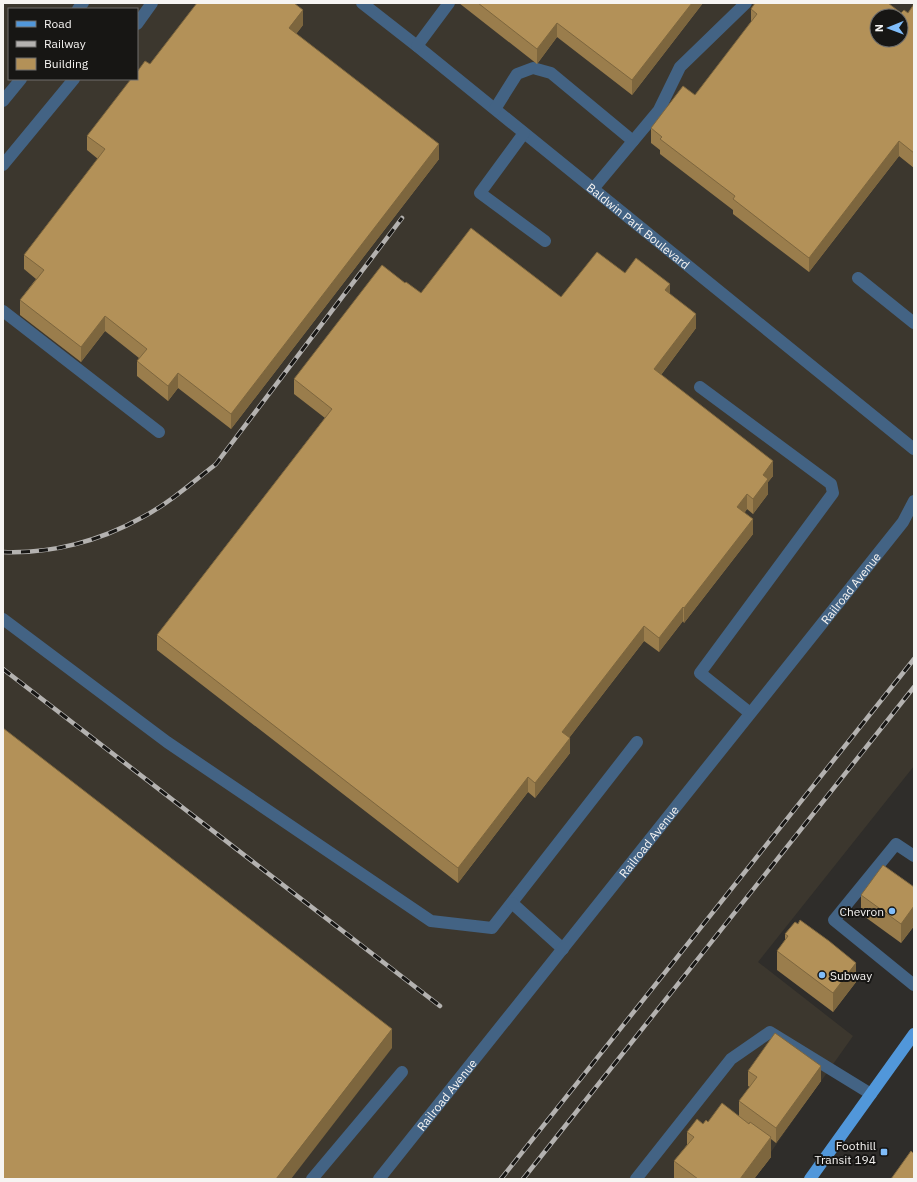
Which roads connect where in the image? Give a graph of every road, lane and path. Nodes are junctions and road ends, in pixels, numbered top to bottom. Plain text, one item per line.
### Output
1 (152, 3) edge
2 (362, 3) edge
3 (449, 3) edge
4 (746, 3) edge
5 (377, 8) edge
6 (138, 23) edge
7 (416, 46) junction
8 (20, 80) edge
9 (73, 80) edge
10 (3, 101) edge
11 (495, 109) junction
12 (524, 133) junction
13 (633, 141) junction
14 (3, 165) edge
15 (593, 189) junction
16 (545, 241) dead end
17 (858, 278) dead end
18 (3, 311) edge
19 (914, 323) edge
20 (700, 388) dead end
21 (158, 432) dead end
22 (914, 449) edge
23 (914, 501) edge
24 (3, 619) edge
25 (750, 713) junction
26 (637, 742) dead end
27 (914, 856) edge
28 (512, 903) junction
29 (563, 949) junction
30 (914, 985) edge
31 (914, 1034) edge
32 (402, 1072) dead end
33 (871, 1094) junction
34 (312, 1179) edge
35 (379, 1179) edge
36 (636, 1179) edge
37 (810, 1179) edge

1 - 6 street
2 - 5 street, Baldwin Park Boulevard
3 - 7 street
4 - 13 street
5 - 7 street, Baldwin Park Boulevard
7 - 11 street, Baldwin Park Boulevard
8 - 10 street
9 - 14 street
11 - 12 street, Baldwin Park Boulevard
11 - 13 street
12 - 15 street, Baldwin Park Boulevard
12 - 16 street
13 - 15 street
15 - 22 street, Baldwin Park Boulevard
17 - 19 street
18 - 21 street
20 - 25 street
23 - 25 street, Railroad Avenue
24 - 28 street
25 - 29 street, Railroad Avenue
26 - 28 street
27 - 30 street
28 - 29 street
29 - 35 street, Railroad Avenue
31 - 33 main road
32 - 34 street
33 - 36 street
33 - 37 main road

